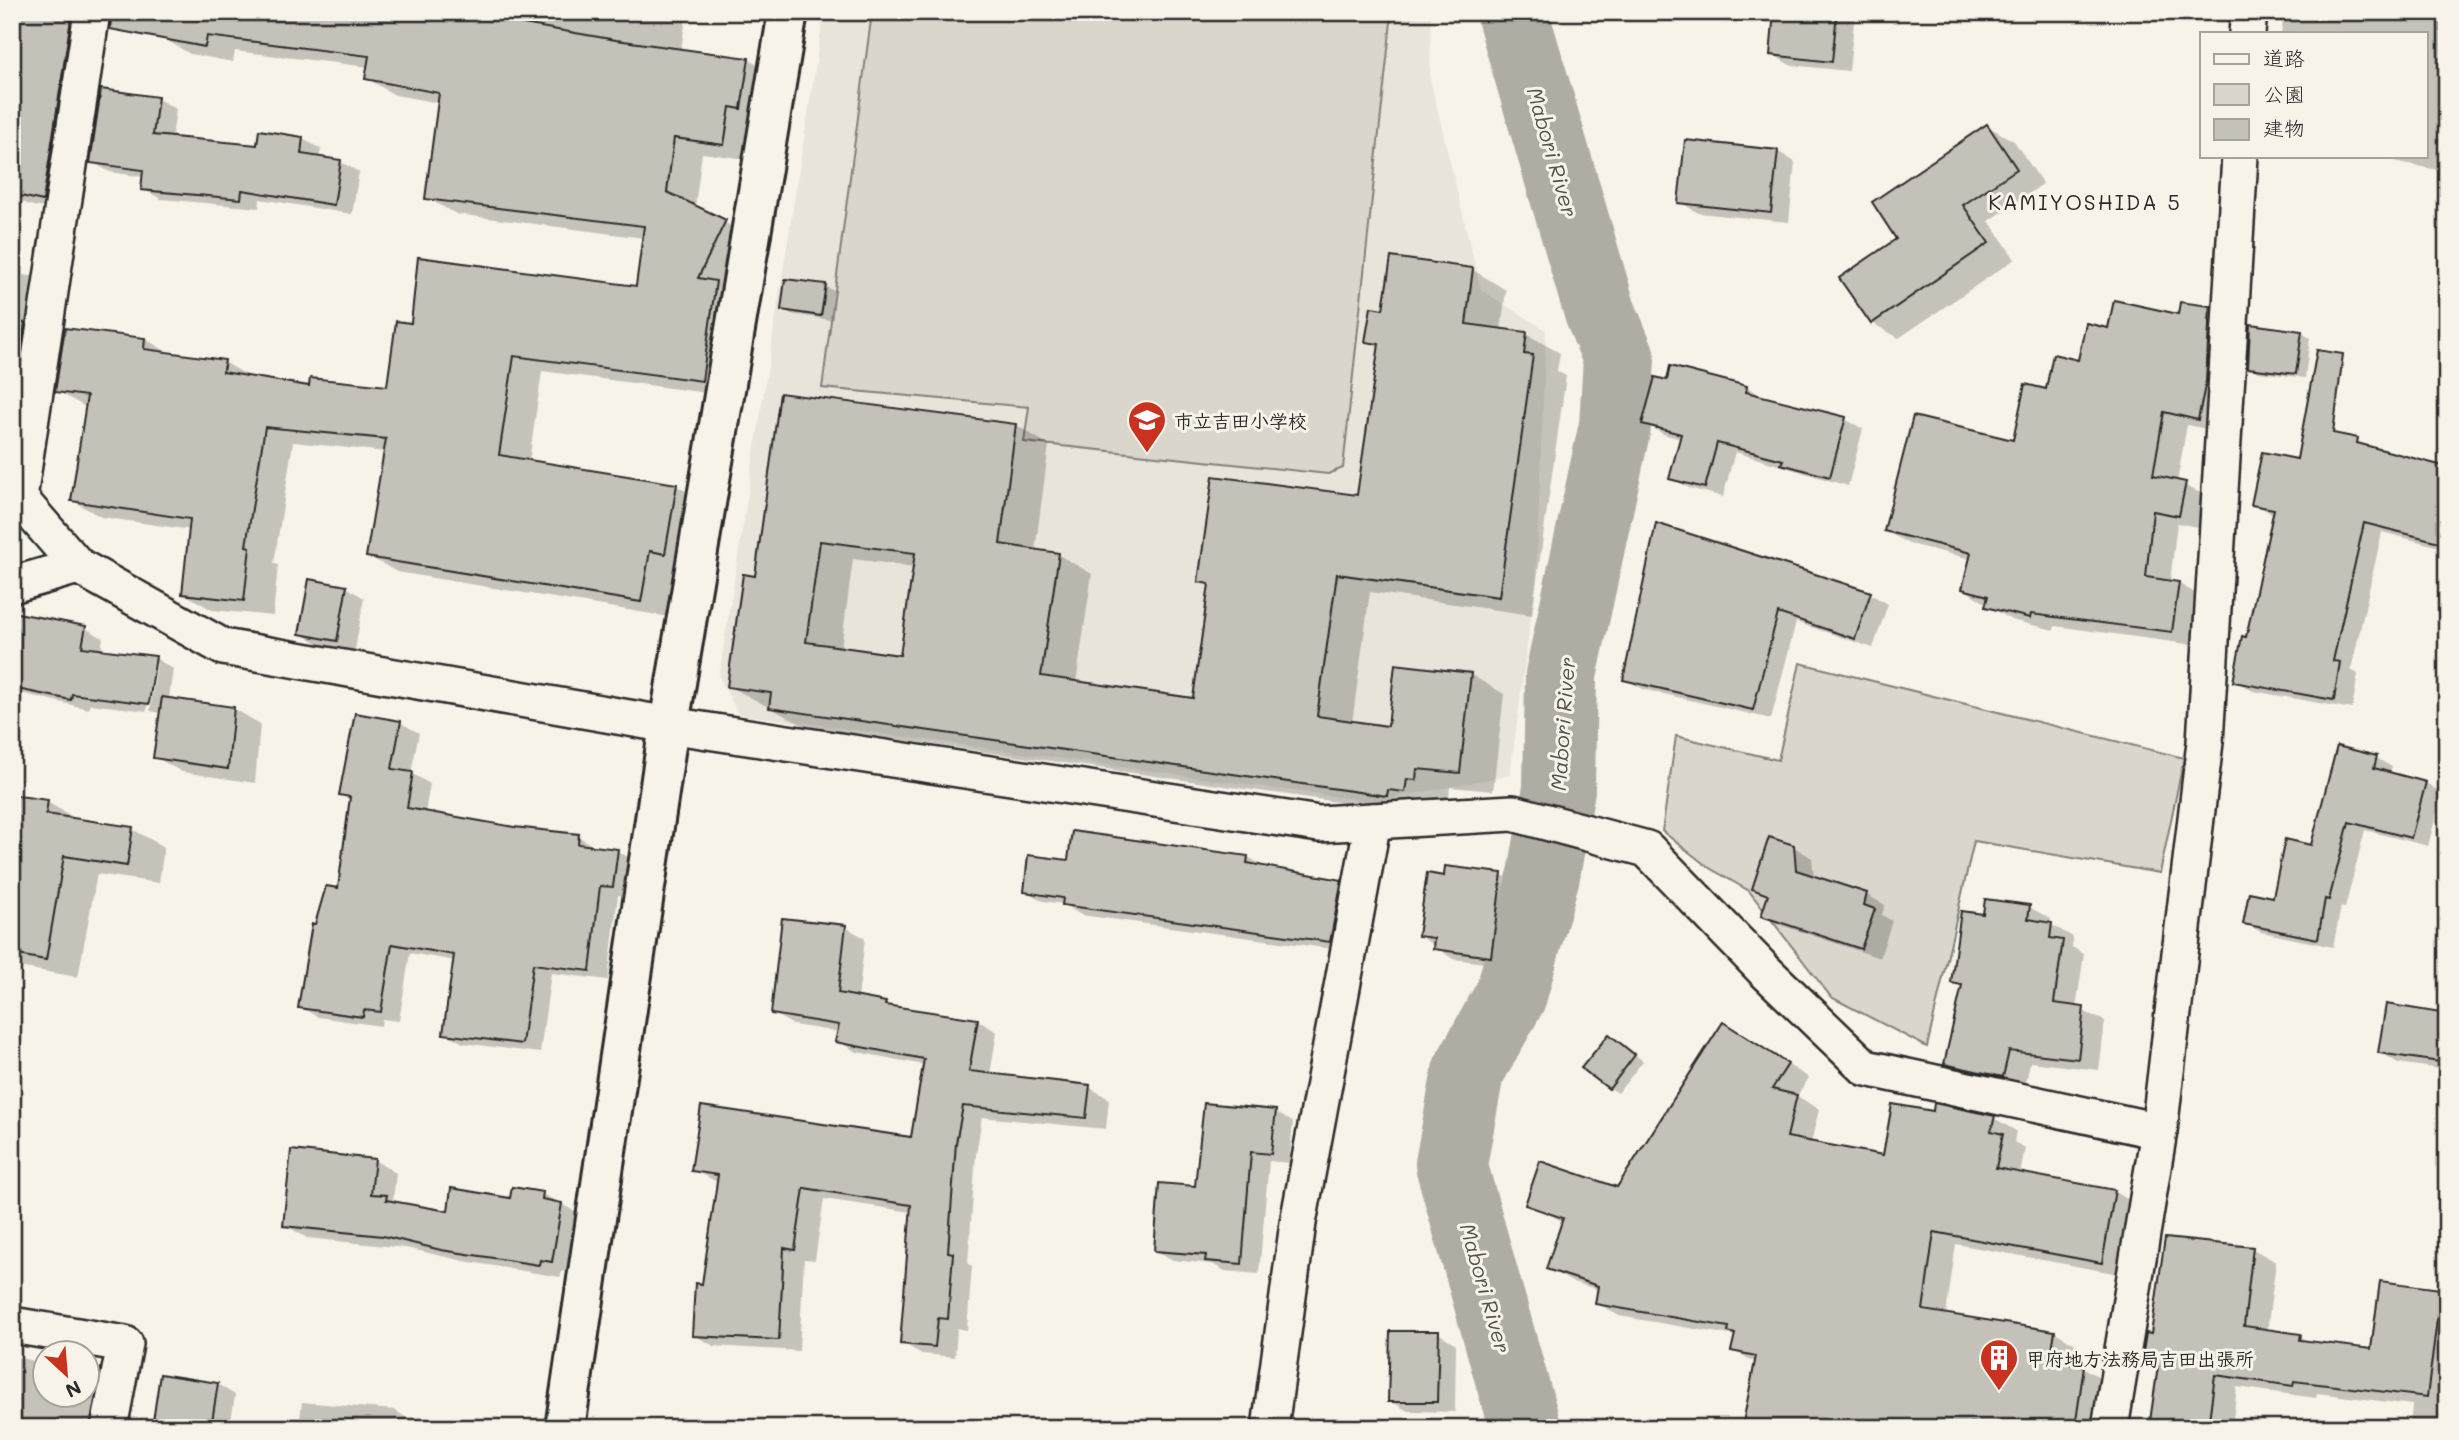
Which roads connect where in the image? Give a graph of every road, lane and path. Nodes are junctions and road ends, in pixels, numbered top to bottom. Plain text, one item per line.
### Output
1 (92, 12) edge
2 (788, 12) edge
3 (2249, 12) edge
4 (2247, 32) edge
5 (2240, 158) edge
6 (16, 494) edge
7 (78, 566) junction
8 (12, 585) edge
9 (669, 725) junction
10 (1373, 821) junction
11 (2158, 1131) junction
12 (12, 1325) edge
13 (109, 1428) edge
14 (565, 1428) edge
15 (1270, 1428) edge
16 (2110, 1428) edge

1 - 6 street
2 - 9 street
3 - 4 street
5 - 11 street
6 - 7 street
7 - 8 street
7 - 9 street
9 - 10 street
9 - 14 street
10 - 11 street
10 - 15 street
11 - 16 street
12 - 13 street

